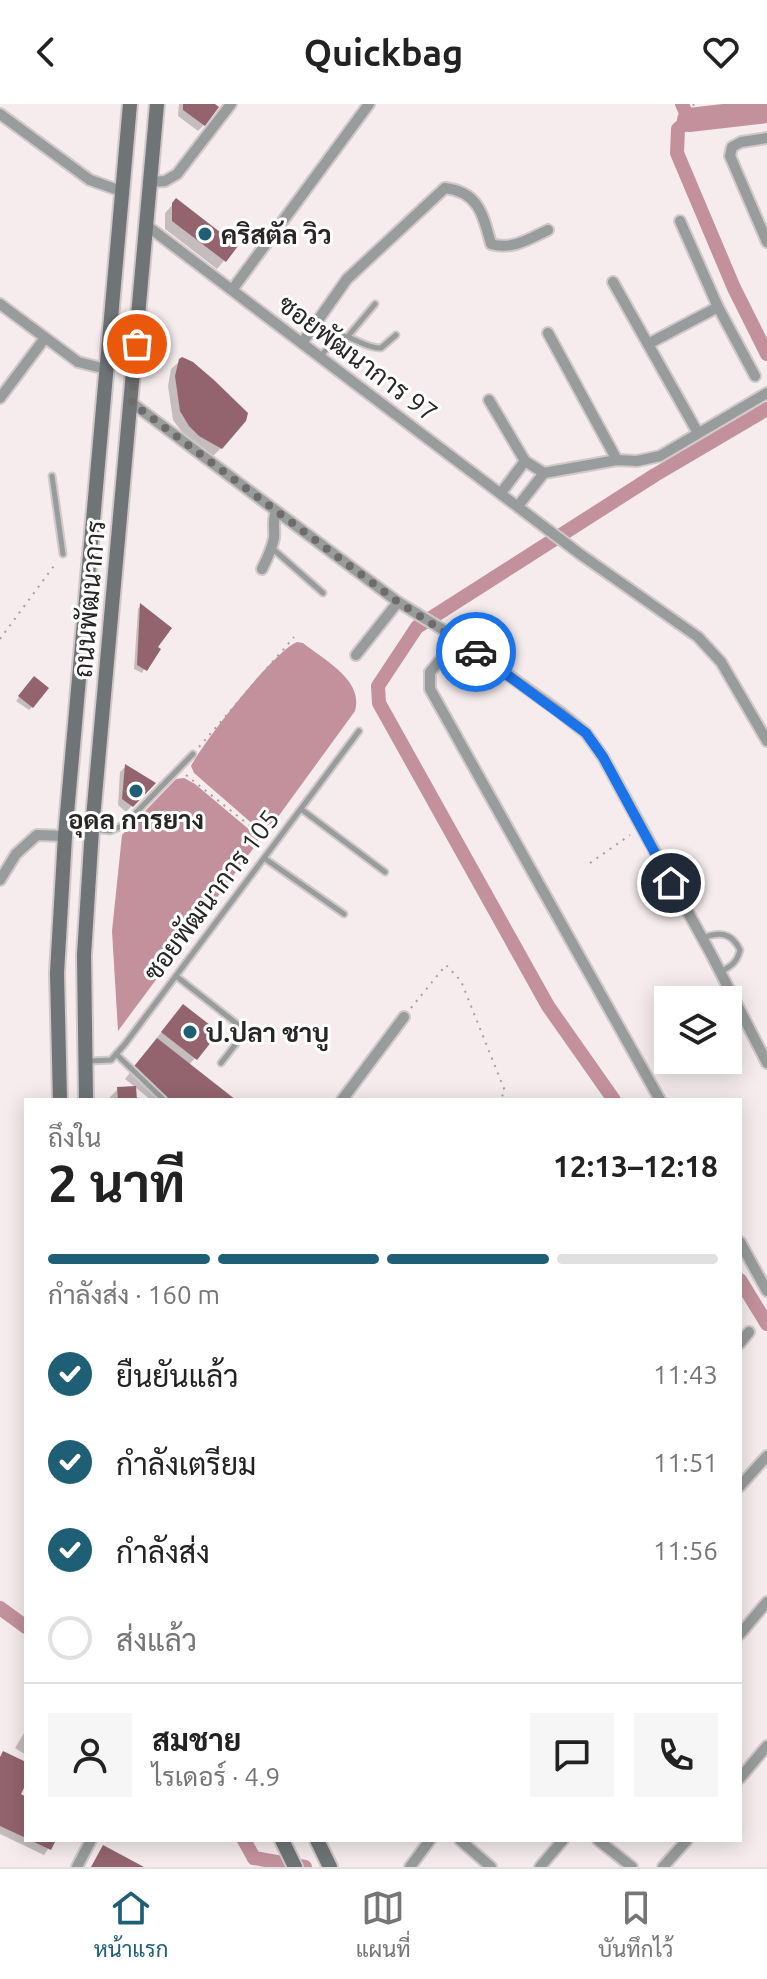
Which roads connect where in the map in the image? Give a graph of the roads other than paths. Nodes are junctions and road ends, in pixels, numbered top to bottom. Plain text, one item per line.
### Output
1 (130, 104) edge
2 (157, 104) edge
3 (231, 104) edge
4 (369, 104) edge
5 (0, 114) edge
6 (767, 138) edge
7 (149, 182) junction
8 (121, 191) junction
9 (680, 221) dead end
10 (146, 225) junction
11 (548, 230) dead end
12 (767, 242) edge
13 (613, 282) dead end
14 (232, 290) junction
15 (0, 304) edge
16 (375, 304) dead end
17 (718, 307) junction
18 (548, 333) dead end
19 (349, 335) junction
20 (396, 335) dead end
21 (45, 338) junction
22 (302, 343) junction
23 (648, 344) junction
24 (321, 357) junction
25 (106, 369) junction
26 (755, 376) dead end
27 (764, 395) edge
28 (0, 398) edge
29 (489, 400) dead end
30 (132, 403) junction
31 (698, 433) junction
32 (617, 460) junction
33 (525, 461) junction
34 (544, 473) junction
35 (52, 476) dead end
36 (501, 493) junction
37 (518, 506) junction
38 (276, 512) junction
39 (272, 548) junction
40 (63, 554) road end
41 (262, 569) dead end
42 (323, 593) dead end
43 (398, 602) junction
44 (458, 639) junction
45 (356, 655) dead end
46 (359, 731) dead end
47 (767, 741) edge
48 (193, 754) road end
49 (301, 809) junction
50 (92, 829) junction
51 (65, 836) junction
52 (264, 858) junction
53 (385, 872) dead end
54 (0, 880) edge
55 (344, 914) dead end
56 (702, 938) junction
57 (719, 972) junction
58 (176, 976) junction
59 (404, 1017) road end
60 (116, 1054) junction
61 (84, 1062) junction
62 (221, 1063) dead end
63 (767, 1063) edge
64 (60, 1098) edge
65 (86, 1098) edge
66 (162, 1098) edge
67 (343, 1098) edge
68 (659, 1098) edge
69 (742, 1246) edge
70 (767, 1291) edge
71 (749, 1332) dead end
72 (742, 1341) edge
73 (767, 1456) edge
74 (742, 1484) edge
75 (767, 1602) edge
76 (742, 1632) edge
77 (767, 1746) edge
78 (742, 1776) edge
79 (90, 1842) edge
80 (283, 1842) edge
81 (318, 1842) edge
82 (429, 1842) edge
83 (462, 1842) edge
84 (561, 1842) edge
85 (601, 1842) edge
86 (685, 1842) edge
87 (77, 1867) edge
88 (295, 1867) edge
89 (330, 1867) edge
90 (410, 1867) edge
91 (491, 1867) edge
92 (540, 1867) edge
93 (632, 1867) edge
94 (663, 1867) edge

1 - 8 main road, ถนนพัฒนาการ
2 - 7 main road, ถนนพัฒนาการ
3 - 7 street
4 - 14 street
5 - 8 street
6 - 12 street
7 - 10 main road, ถนนพัฒนาการ
8 - 25 main road, ถนนพัฒนาการ
9 - 17 street
10 - 14 street, ซอยพัฒนาการ 97
10 - 30 main road, ถนนพัฒนาการ
11 - 22 street
13 - 23 street
14 - 22 street, ซอยพัฒนาการ 97
15 - 21 street
16 - 19 lane
17 - 23 street
17 - 26 street
18 - 32 street
19 - 20 lane
19 - 24 lane
21 - 25 street
21 - 28 street
22 - 24 street, ซอยพัฒนาการ 97
23 - 31 street
24 - 36 street, ซอยพัฒนาการ 97
25 - 51 main road, ถนนพัฒนาการ
27 - 31 street
29 - 33 street
30 - 38 street
30 - 50 main road, ถนนพัฒนาการ
31 - 32 street
32 - 34 street
33 - 34 street
33 - 36 street
34 - 37 street
35 - 40 lane
36 - 37 street, ซอยพัฒนาการ 97
37 - 47 street, ซอยพัฒนาการ 97
38 - 39 street
38 - 43 street
39 - 41 street
39 - 42 lane
43 - 44 street
43 - 45 street
44 - 56 street
44 - 68 street
46 - 49 lane, ซอยพัฒนาการ 105
48 - 50 lane
49 - 52 lane, ซอยพัฒนาการ 105
49 - 53 lane
50 - 61 main road, ถนนพัฒนาการ
51 - 54 street
51 - 64 main road, ถนนพัฒนาการ
52 - 55 lane
52 - 58 lane, ซอยพัฒนาการ 105
56 - 57 street
56 - 57 lane
57 - 63 street
58 - 60 lane, ซอยพัฒนาการ 105
58 - 62 lane
59 - 67 street
60 - 61 lane
60 - 66 lane
61 - 65 main road, ถนนพัฒนาการ
69 - 70 street
71 - 72 street
73 - 74 street
75 - 76 street
77 - 78 street
79 - 87 street
80 - 88 main road
81 - 89 main road
82 - 90 street
83 - 91 street
84 - 92 street
85 - 93 street
86 - 94 street

